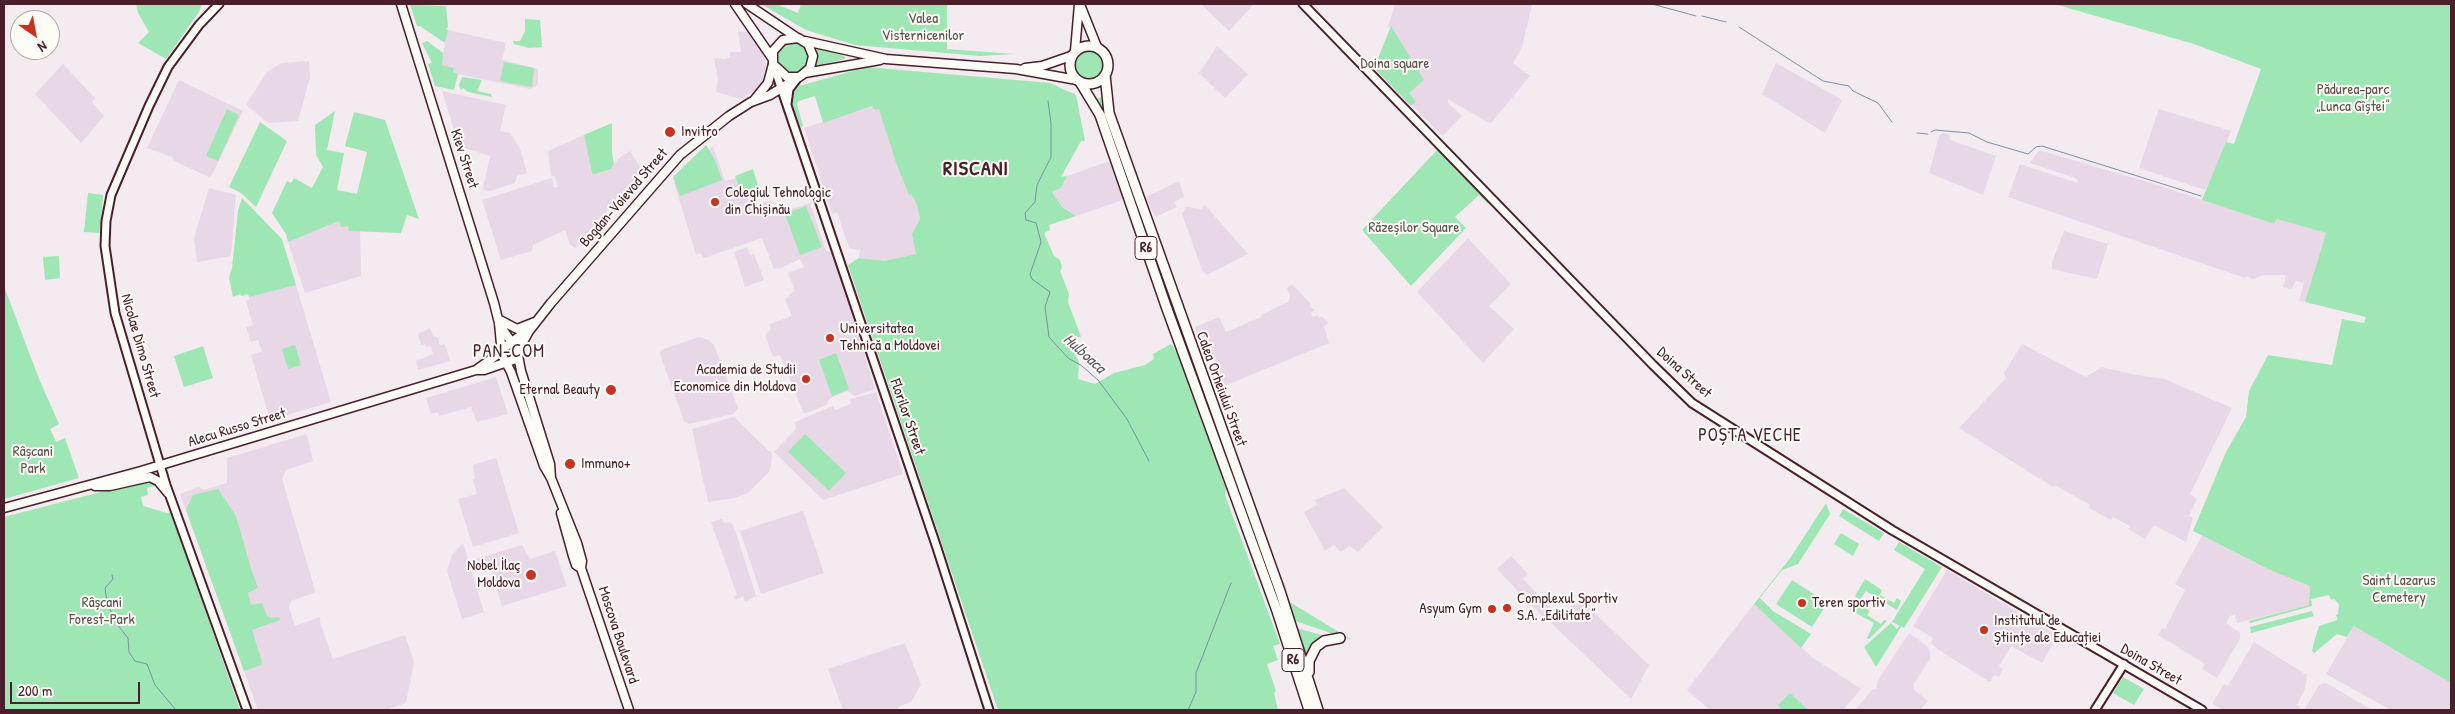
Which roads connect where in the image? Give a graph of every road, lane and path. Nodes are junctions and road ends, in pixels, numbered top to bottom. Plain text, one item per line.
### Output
1 (219, 4) edge
2 (401, 4) edge
3 (735, 4) edge
4 (747, 4) edge
5 (1079, 4) edge
6 (1303, 4) edge
7 (800, 39) junction
8 (1097, 47) junction
9 (1073, 53) junction
10 (886, 59) junction
11 (773, 61) junction
12 (1016, 69) junction
13 (802, 75) junction
14 (1105, 75) junction
15 (1078, 81) junction
16 (780, 89) junction
17 (770, 95) junction
18 (751, 102) junction
19 (787, 104) junction
20 (498, 321) junction
21 (534, 325) junction
22 (506, 352) junction
23 (517, 353) junction
24 (480, 370) junction
25 (511, 372) junction
26 (1212, 416) junction
27 (160, 465) junction
28 (551, 478) junction
29 (88, 485) junction
30 (168, 493) junction
31 (4, 508) edge
32 (1340, 638) dead end
33 (2124, 664) junction
34 (1309, 690) junction
35 (247, 710) edge
36 (628, 710) edge
37 (989, 710) edge
38 (1309, 710) edge
39 (1318, 710) edge
40 (2095, 710) edge
41 (2202, 710) edge

1 - 27 main road, Nicolae Dimo Street
2 - 20 main road, Kiev Street
3 - 11 main road
4 - 7 main road
5 - 8 main road
5 - 9 main road
6 - 33 main road, Doina Street
7 - 10 main road
7 - 11 main road
7 - 13 main road
8 - 9 highway
8 - 14 highway, R6
9 - 12 main road
9 - 15 highway, R6
10 - 12 main road
10 - 13 main road, Bogdan-Voievod Street
11 - 13 main road
11 - 16 main road, Florilor Street
11 - 18 main road, Bogdan-Voievod Street
12 - 15 main road
13 - 16 main road, Bogdan-Voievod Street
13 - 19 main road
14 - 15 highway
14 - 26 highway, Calea Orheiului Street / R6
15 - 26 highway, Calea Orheiului Street / R6
16 - 17 main road, Bogdan-Voievod Street
16 - 19 main road, Florilor Street
17 - 18 main road, Bogdan-Voievod Street
17 - 19 main road
18 - 21 main road, Bogdan-Voievod Street
19 - 37 main road, Florilor Street
20 - 21 main road
20 - 22 main road, Kiev Street
20 - 22 main road, Kiev Street
21 - 22 main road, Bogdan-Voievod Street
21 - 23 main road, Bogdan-Voievod Street
22 - 23 main road, Bogdan-Voievod Street
22 - 24 main road, Alecu Russo Street
22 - 25 main road, Moscova Boulevard
23 - 28 main road, Moscova Boulevard
24 - 25 main road
24 - 27 main road, Alecu Russo Street
25 - 28 main road, Moscova Boulevard
26 - 34 highway, Calea Orheiului Street / R6
26 - 34 highway, Calea Orheiului Street / R6
27 - 29 main road, Alecu Russo Street
27 - 30 main road, Nicolae Dimo Street
28 - 36 main road, Moscova Boulevard
29 - 30 main road
29 - 31 main road, Alecu Russo Street
30 - 35 main road, Nicolae Dimo Street
32 - 34 highway
33 - 40 main road
33 - 41 main road, Doina Street
34 - 38 highway, Calea Orheiului Street / R6
34 - 39 highway, Calea Orheiului Street / R6

